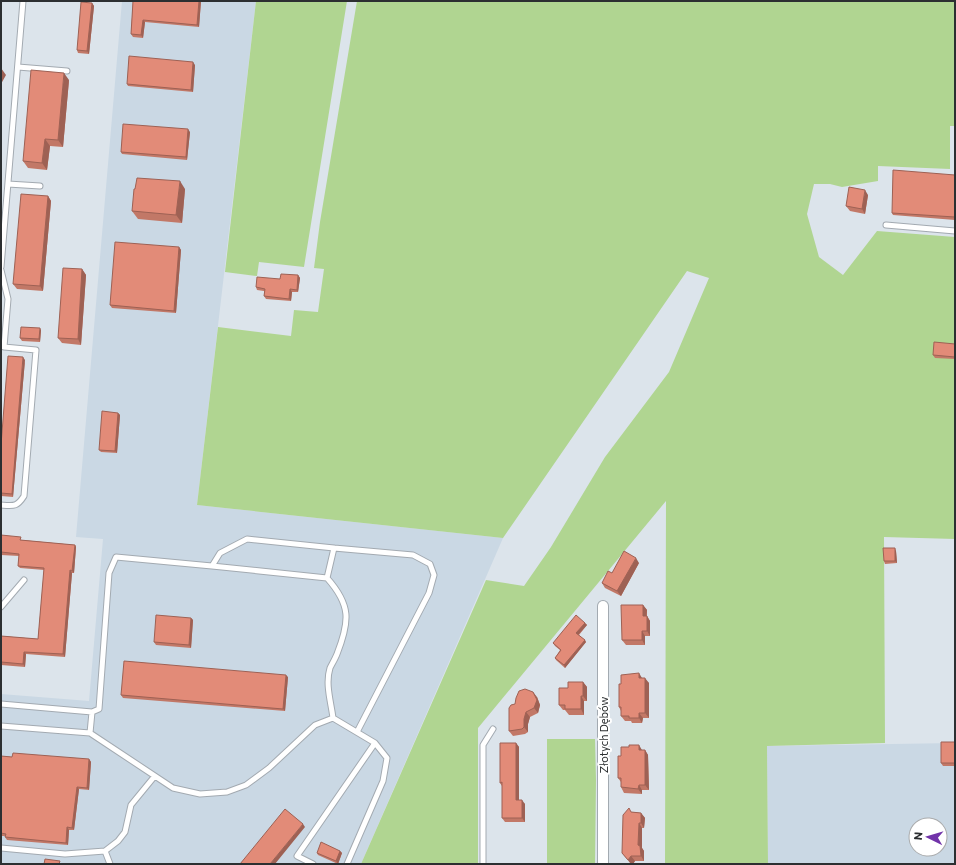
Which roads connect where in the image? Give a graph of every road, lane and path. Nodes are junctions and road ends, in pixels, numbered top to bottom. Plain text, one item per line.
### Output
1 (23, 1) edge
2 (18, 67) junction
3 (67, 71) dead end
4 (8, 184) junction
5 (40, 186) dead end
6 (886, 225) dead end
7 (955, 231) edge
8 (1, 266) edge
9 (1, 270) edge
10 (1, 505) edge
11 (334, 548) junction
12 (212, 566) junction
13 (326, 578) junction
14 (24, 580) dead end
15 (603, 606) dead end
16 (1, 607) edge
17 (1, 704) edge
18 (92, 712) junction
19 (333, 718) junction
20 (1, 726) edge
21 (493, 730) dead end
22 (357, 732) junction
23 (90, 733) junction
24 (375, 743) junction
25 (154, 777) junction
26 (1, 848) edge
27 (105, 851) junction
28 (110, 864) edge
29 (313, 864) edge
30 (348, 864) edge
31 (483, 864) edge
32 (603, 864) edge

1 - 2 lane
2 - 3 lane
2 - 4 lane
4 - 5 lane
4 - 8 lane
6 - 7 lane
9 - 10 lane
11 - 12 lane
11 - 13 lane
11 - 22 lane
12 - 13 lane
12 - 18 lane
13 - 19 lane
14 - 16 lane
15 - 32 street, Złotych Dębów
17 - 18 lane
18 - 23 lane
19 - 22 lane
19 - 25 lane
20 - 23 lane
21 - 31 lane
22 - 24 lane
23 - 25 lane
24 - 29 lane
24 - 30 lane
25 - 27 lane
26 - 27 lane
27 - 28 lane

